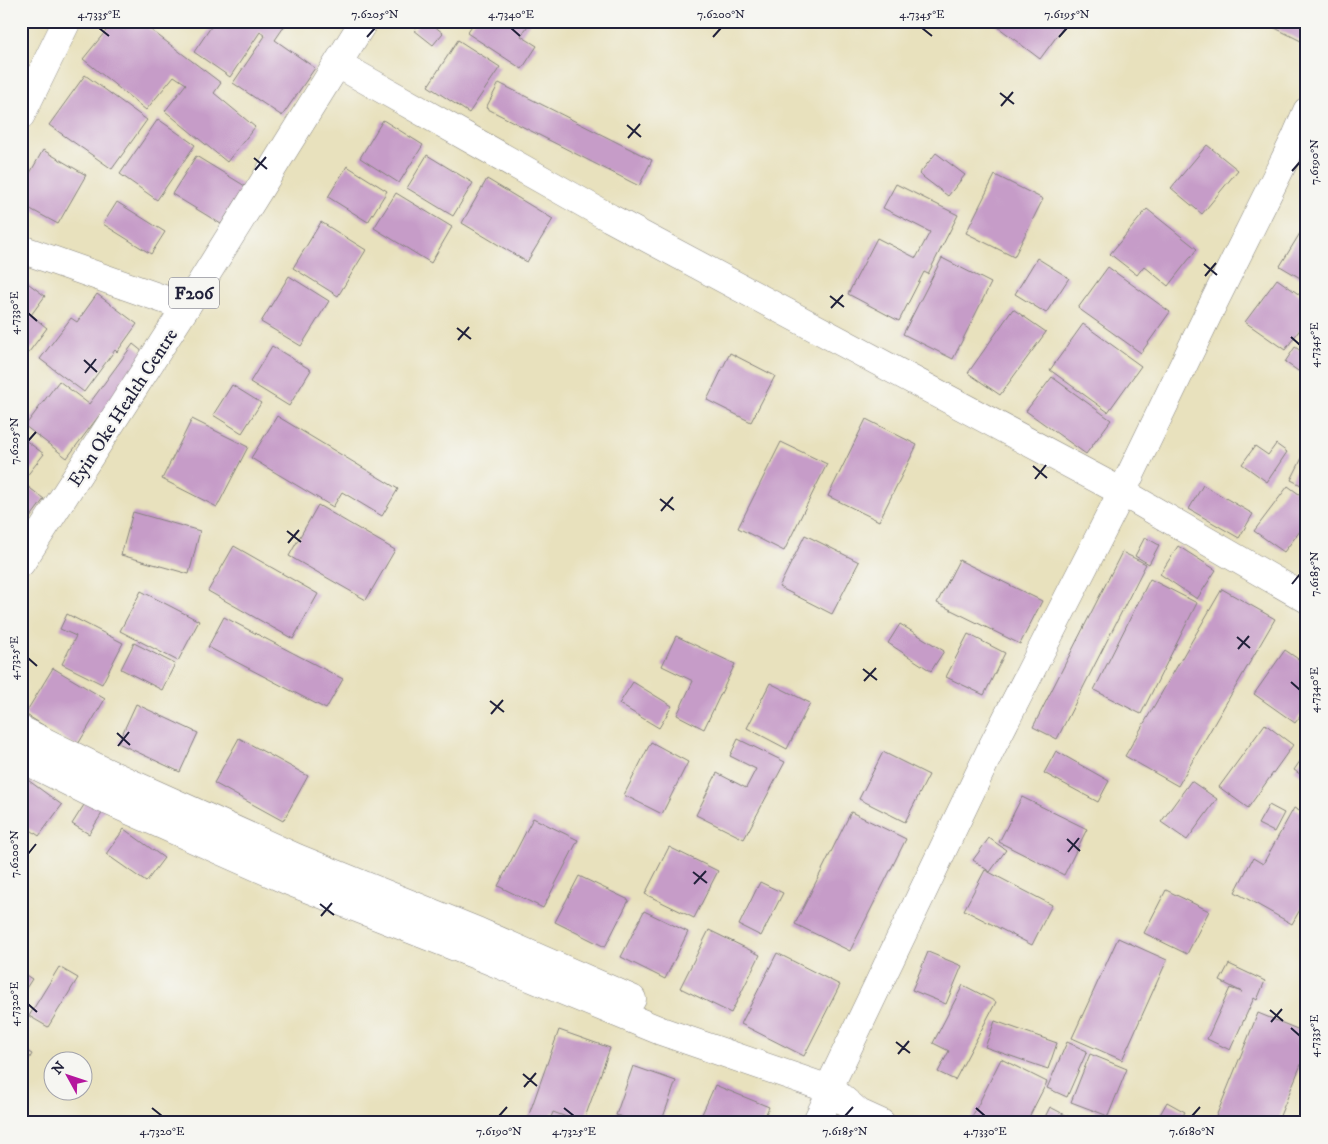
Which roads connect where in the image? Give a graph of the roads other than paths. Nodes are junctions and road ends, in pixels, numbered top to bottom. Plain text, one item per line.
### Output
1 (67, 21) edge
2 (364, 21) edge
3 (338, 64) junction
4 (1307, 110) edge
5 (21, 115) edge
6 (21, 249) edge
7 (186, 307) junction
8 (1122, 492) junction
9 (21, 563) edge
10 (1307, 599) edge
11 (21, 730) edge
12 (21, 758) edge
13 (832, 1085) junction
14 (870, 1118) edge
15 (816, 1123) edge

1 - 5 street
2 - 3 street, Eyin Oke Health Centre / F206
3 - 7 street, Eyin Oke Health Centre / F206
3 - 8 street
4 - 8 street
6 - 7 street
7 - 9 street, Eyin Oke Health Centre / F206
8 - 10 street
8 - 13 street
11 - 13 street
12 - 13 street
13 - 14 street
13 - 15 street

